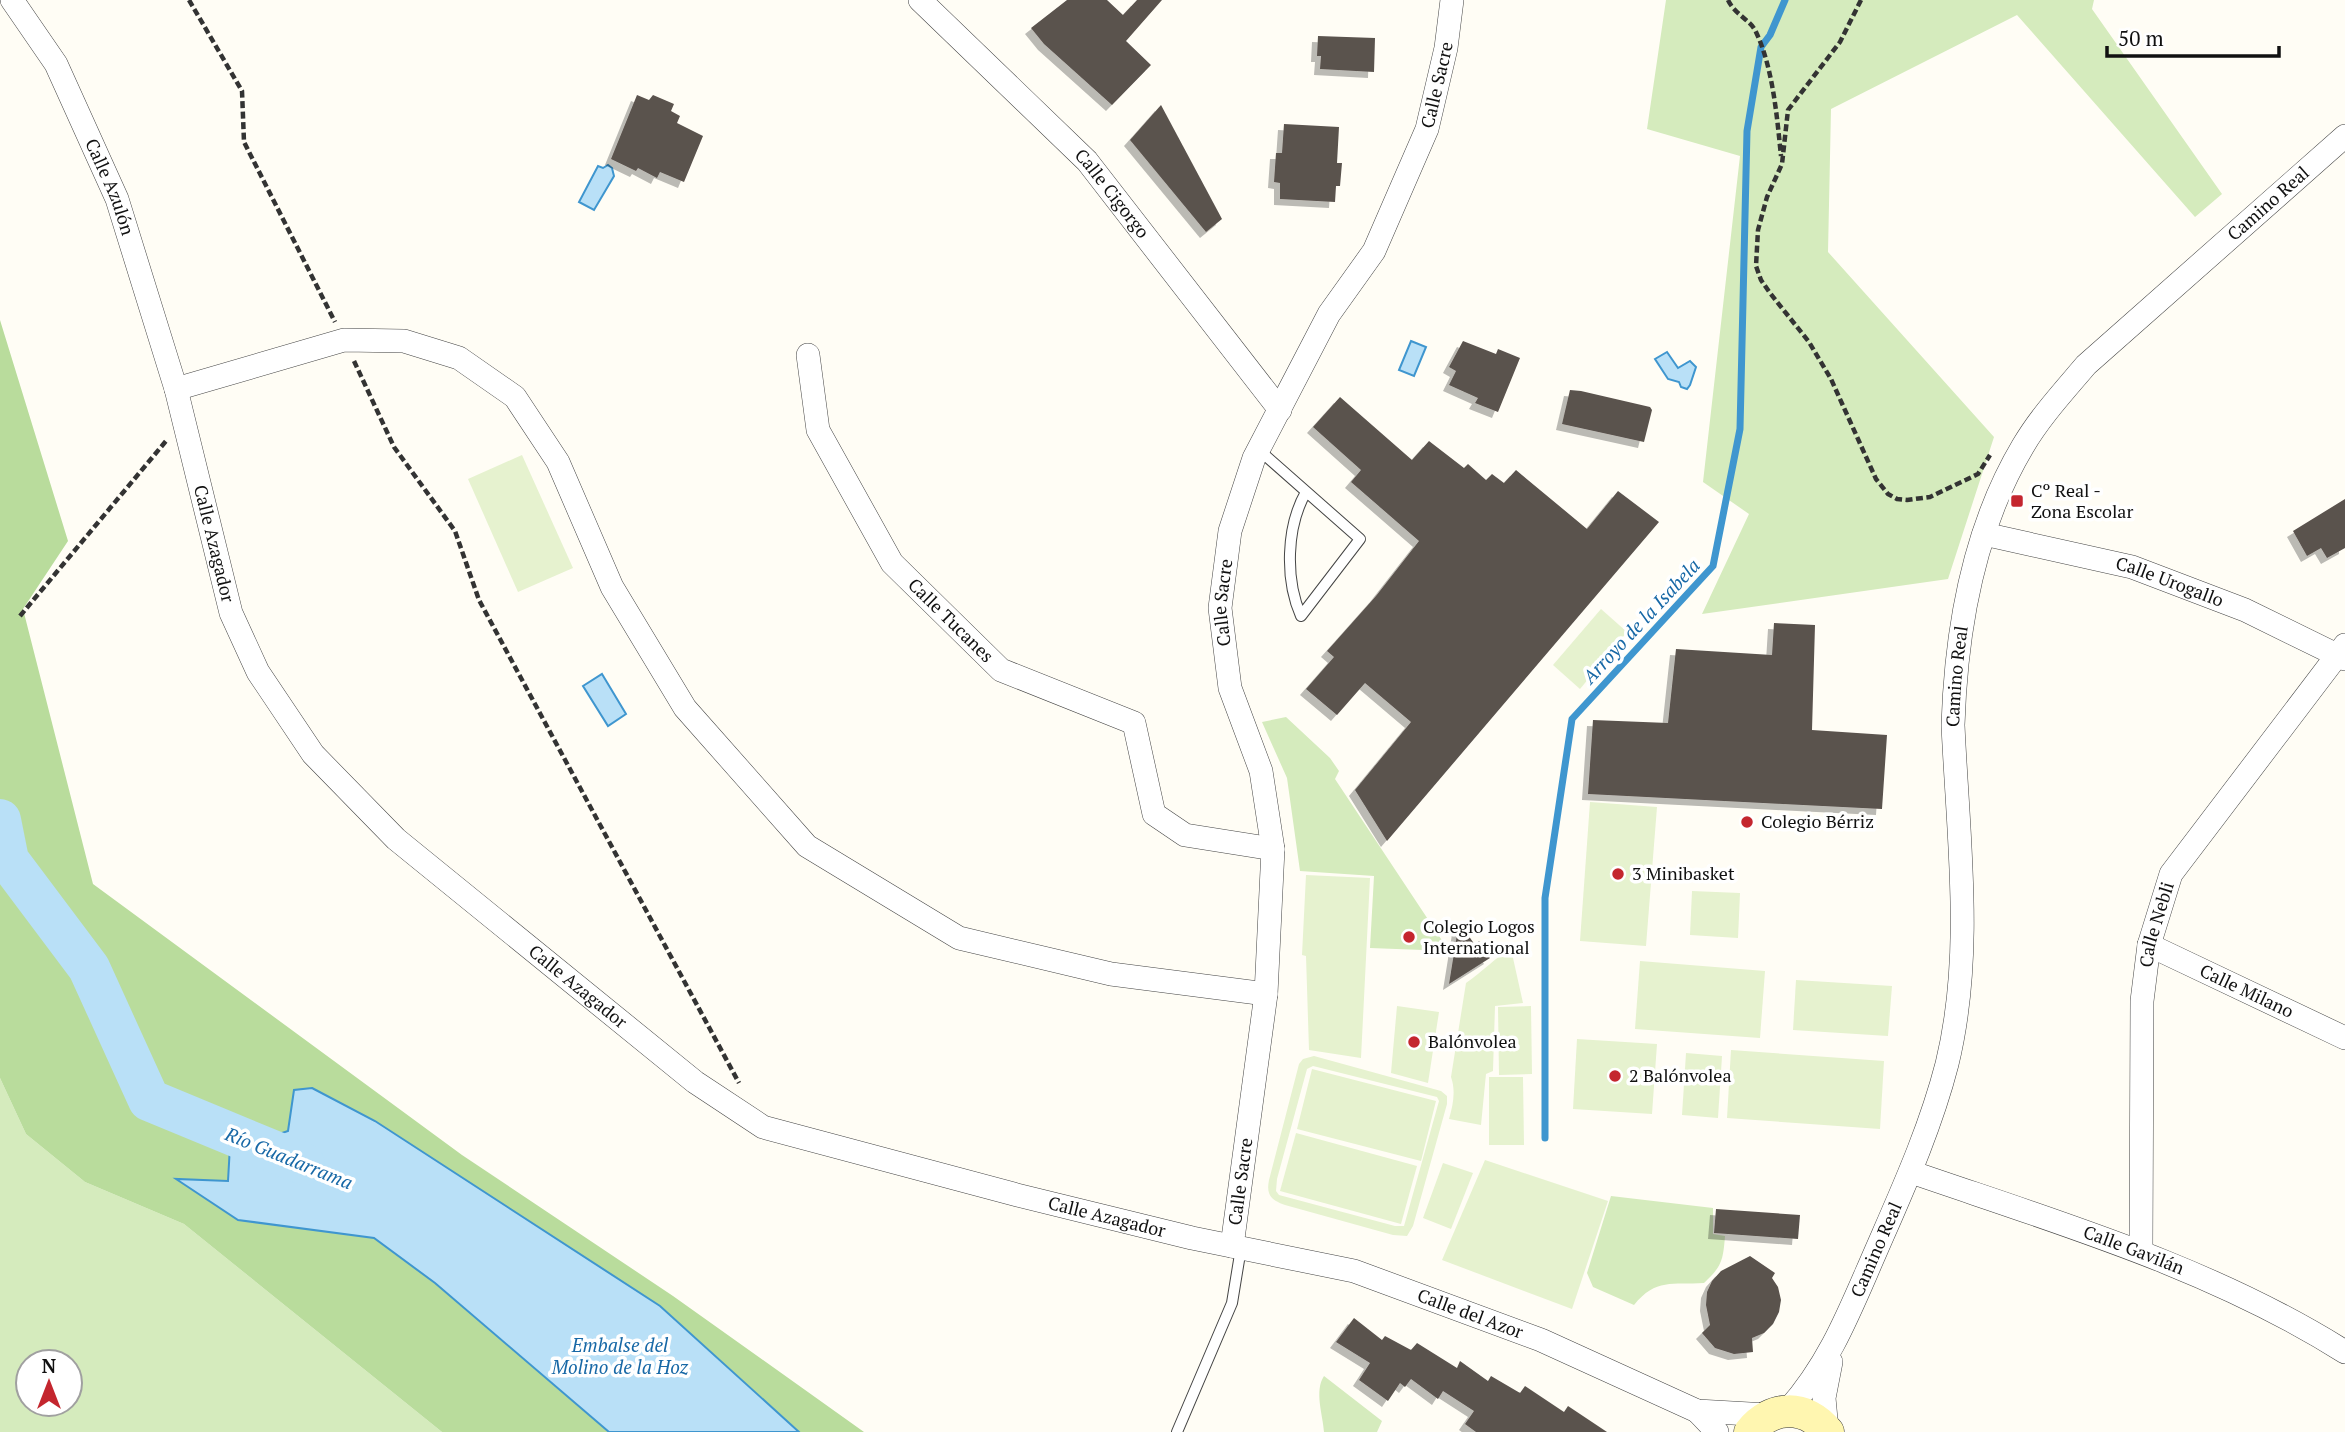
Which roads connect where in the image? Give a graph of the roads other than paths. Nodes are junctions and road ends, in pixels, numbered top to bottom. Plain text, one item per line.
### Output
1 (12, 0) edge
2 (920, 0) edge
3 (1452, 0) edge
4 (2345, 136) edge
5 (808, 355) dead end
6 (177, 389) junction
7 (1280, 410) junction
8 (1259, 450) junction
9 (1306, 492) junction
10 (1984, 534) junction
11 (2342, 653) edge
12 (1273, 849) junction
13 (2149, 945) junction
14 (1266, 994) junction
15 (2345, 1038) edge
16 (1911, 1172) junction
17 (1237, 1247) junction
18 (2141, 1250) junction
19 (1835, 1345) junction
20 (2345, 1352) edge
21 (1697, 1411) junction
22 (1769, 1419) edge
23 (1827, 1431) edge
24 (1177, 1432) edge
25 (1717, 1432) edge

1 - 6 street, Calle Azulón
2 - 7 street, Calle Cigorgo
3 - 7 street, Calle Sacre
4 - 10 street, Camino Real
5 - 12 street, Calle Tucanes
6 - 14 street
6 - 17 street, Calle Azagador
7 - 8 street, Calle Sacre
8 - 9 lane
8 - 12 street, Calle Sacre
9 - 9 lane
10 - 11 street, Calle Urogallo
10 - 16 street, Camino Real
11 - 13 street, Calle Nebli
12 - 14 street, Calle Sacre
13 - 15 street, Calle Milano
13 - 18 street, Calle Nebli
14 - 17 street, Calle Sacre
16 - 18 street, Calle Gavilán
16 - 19 street, Camino Real
17 - 21 street, Calle del Azor
17 - 24 lane
18 - 20 street, Calle Gavilán
19 - 22 street, Camino Real
19 - 23 street, Camino Real
21 - 22 street, Calle del Azor
21 - 25 street, Calle del Azor
22 - 23 street

